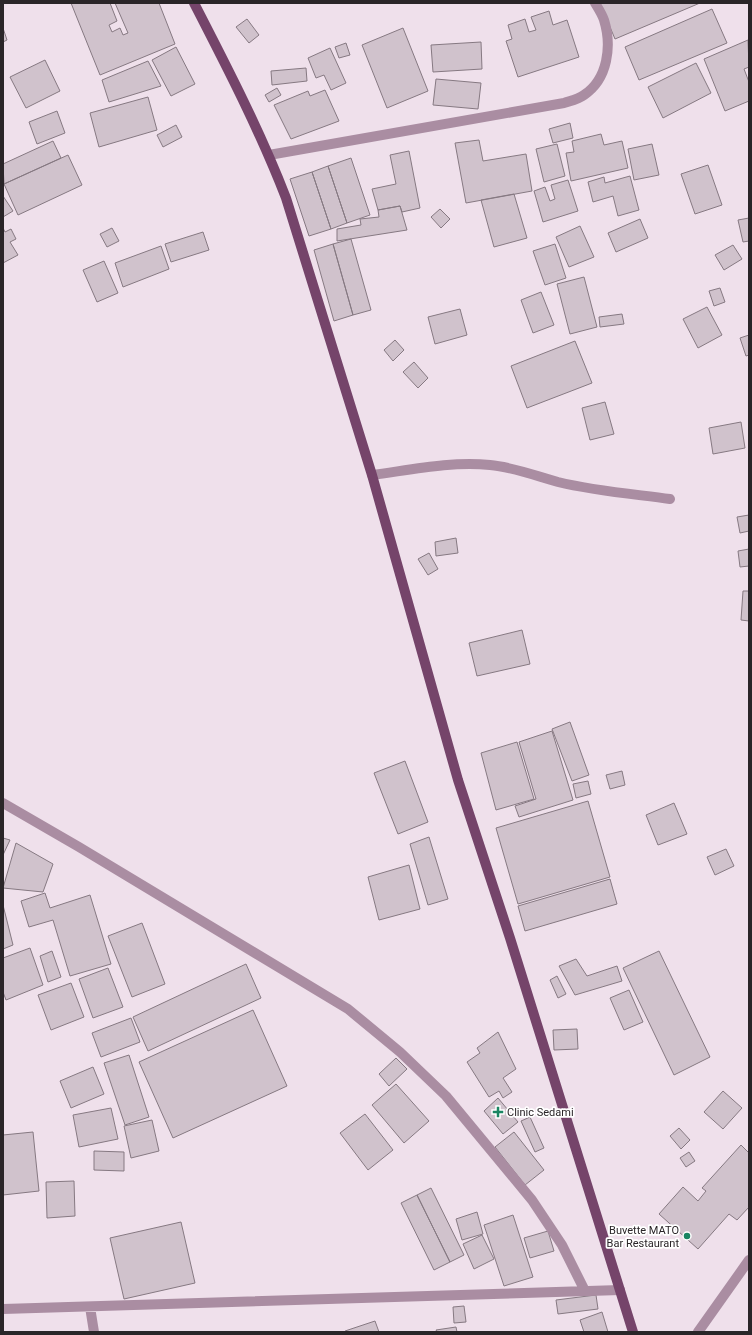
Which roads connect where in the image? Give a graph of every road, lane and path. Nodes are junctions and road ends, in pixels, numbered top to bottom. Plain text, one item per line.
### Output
1 (194, 3) edge
2 (595, 3) edge
3 (269, 155) junction
4 (372, 476) junction
5 (670, 499) dead end
6 (3, 803) edge
7 (749, 1260) edge
8 (620, 1290) junction
9 (585, 1291) junction
10 (90, 1307) junction
11 (3, 1309) edge
12 (94, 1332) edge
13 (633, 1332) edge
14 (698, 1332) edge

1 - 3 main road
2 - 3 street
3 - 4 main road
4 - 5 street
4 - 8 main road
6 - 9 street
7 - 14 street
8 - 9 street
8 - 13 main road
9 - 10 street
10 - 11 street
10 - 12 street

